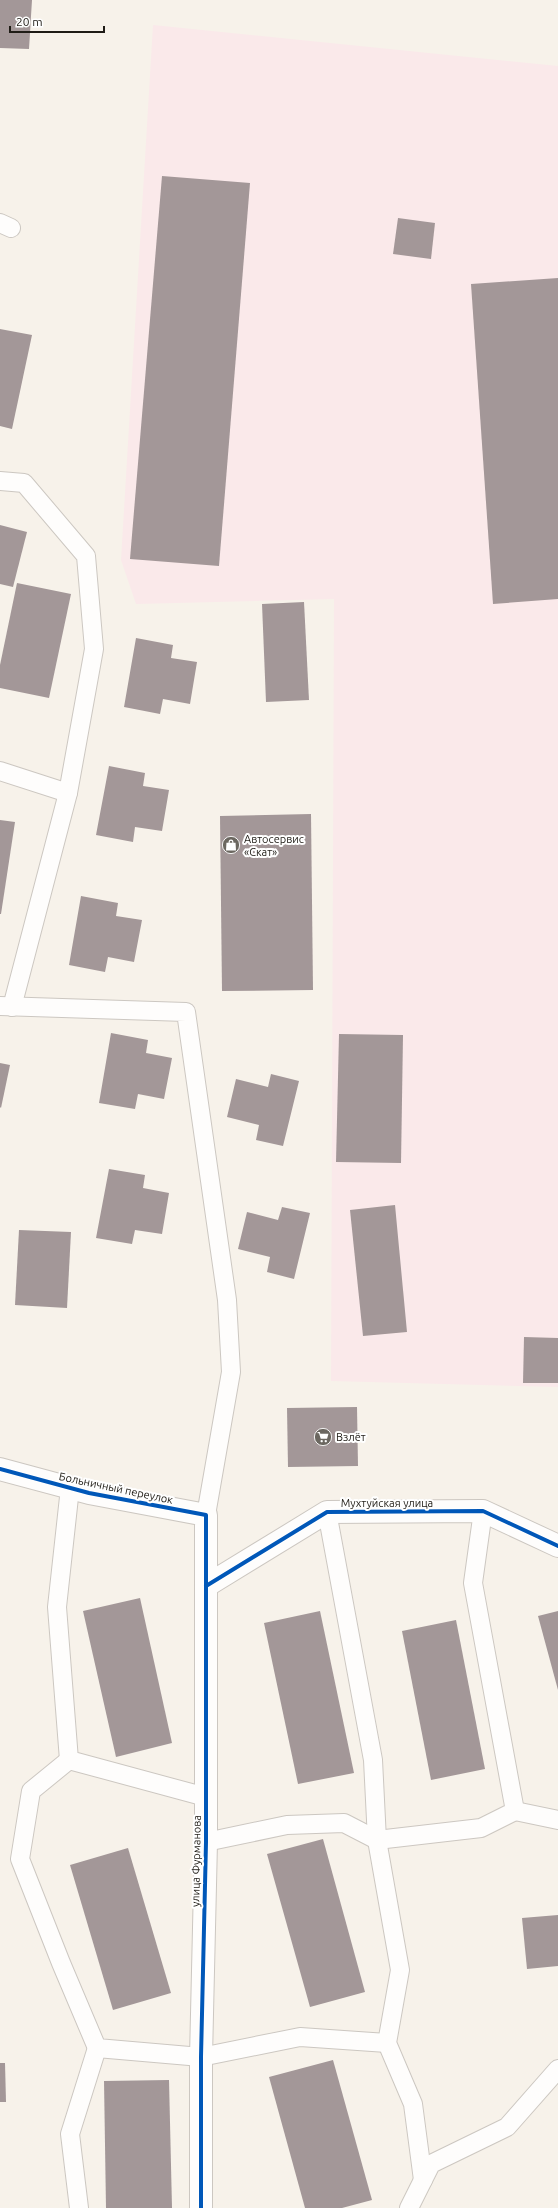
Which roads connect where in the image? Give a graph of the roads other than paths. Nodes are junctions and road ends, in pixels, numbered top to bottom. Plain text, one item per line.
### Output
1 (0, 481) edge
2 (0, 771) edge
3 (68, 793) junction
4 (6, 1007) edge
5 (0, 1469) edge
6 (70, 1488) junction
7 (483, 1511) junction
8 (327, 1512) junction
9 (206, 1515) junction
10 (558, 1546) edge
11 (206, 1586) junction
12 (69, 1760) junction
13 (206, 1797) junction
14 (515, 1811) junction
15 (558, 1820) edge
16 (377, 1840) junction
17 (206, 1842) junction
18 (387, 2043) junction
19 (98, 2048) junction
20 (201, 2057) junction
21 (558, 2069) edge
22 (423, 2180) junction
23 (79, 2208) edge
24 (201, 2208) edge
25 (409, 2208) edge

1 - 3 lane
2 - 3 lane
3 - 4 lane
4 - 9 lane
5 - 6 street, Больничный переулок
6 - 9 street, Больничный переулок
6 - 12 lane
7 - 8 street, Мухтуйская улица
7 - 10 street, Мухтуйская улица
7 - 14 lane
8 - 11 street, Мухтуйская улица
8 - 16 lane
9 - 11 street, улица Фурманова
11 - 13 street, улица Фурманова
12 - 13 lane
12 - 19 lane
13 - 17 street, улица Фурманова
14 - 15 lane
14 - 16 lane
16 - 17 lane
16 - 18 lane
17 - 20 street, улица Фурманова
18 - 20 lane
18 - 22 lane
19 - 20 lane
19 - 23 lane
20 - 24 street, улица Фурманова
21 - 22 lane
22 - 25 lane

